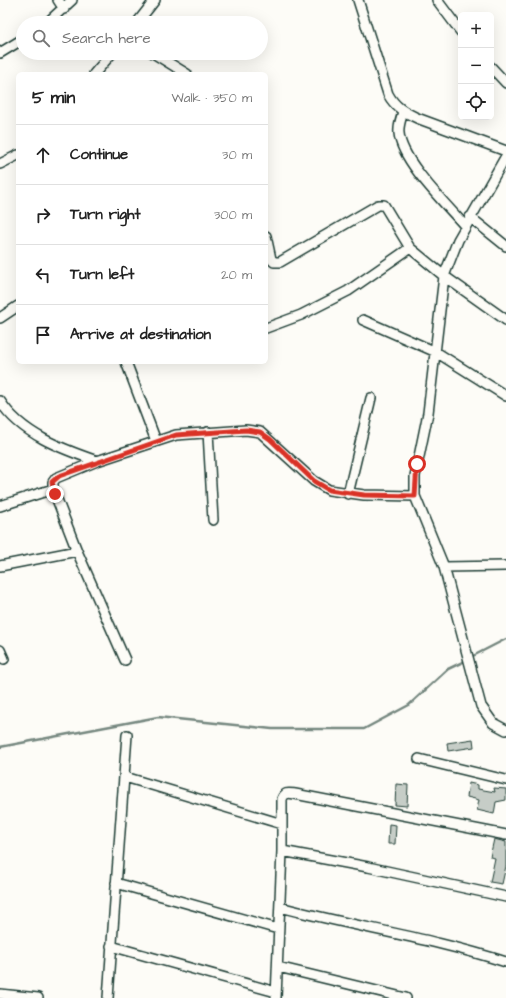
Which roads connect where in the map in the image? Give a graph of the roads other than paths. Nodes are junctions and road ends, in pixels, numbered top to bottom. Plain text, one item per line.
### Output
1 (58, 0) edge
2 (72, 0) edge
3 (155, 0) edge
4 (358, 0) edge
5 (437, 0) edge
6 (64, 9) junction
7 (56, 16) edge
8 (142, 16) edge
9 (458, 28) edge
10 (16, 44) edge
11 (0, 53) edge
12 (106, 60) edge
13 (164, 60) edge
14 (494, 70) edge
15 (96, 72) edge
16 (184, 72) edge
17 (506, 83) edge
18 (403, 112) junction
19 (506, 151) edge
20 (506, 156) edge
21 (16, 158) edge
22 (0, 164) edge
23 (470, 217) junction
24 (465, 226) junction
25 (268, 245) edge
26 (506, 246) edge
27 (410, 248) junction
28 (444, 276) junction
29 (16, 307) edge
30 (0, 318) edge
31 (363, 320) dead end
32 (506, 320) edge
33 (268, 327) edge
34 (436, 352) junction
35 (127, 364) edge
36 (506, 396) edge
37 (371, 398) dead end
38 (0, 401) edge
39 (208, 432) junction
40 (156, 441) junction
41 (97, 461) junction
42 (53, 489) junction
43 (348, 494) junction
44 (415, 496) junction
45 (0, 506) edge
46 (213, 520) dead end
47 (77, 551) junction
48 (0, 566) edge
49 (506, 566) edge
50 (444, 567) junction
51 (125, 660) dead end
52 (506, 730) edge
53 (127, 735) dead end
54 (419, 760) dead end
55 (124, 777) junction
56 (506, 780) edge
57 (282, 824) junction
58 (506, 835) edge
59 (282, 851) junction
60 (116, 884) junction
61 (506, 897) edge
62 (280, 907) junction
63 (278, 929) junction
64 (111, 946) junction
65 (506, 962) edge
66 (278, 967) junction
67 (0, 994) edge
68 (276, 995) edge
69 (20, 997) edge
70 (38, 998) edge
71 (108, 998) edge
72 (406, 998) edge

1 - 6 street
2 - 6 street
3 - 8 street
4 - 18 street
5 - 9 street
6 - 7 street
10 - 11 street
12 - 15 street
13 - 16 street
14 - 17 street
18 - 19 street
18 - 24 street
20 - 23 street
21 - 22 street
23 - 24 street
23 - 26 street
24 - 28 street
25 - 27 street
27 - 28 street
27 - 33 street
28 - 32 street
28 - 34 street
29 - 30 street
31 - 34 street
34 - 36 street
34 - 44 street
35 - 40 street
37 - 43 street
38 - 41 street
39 - 40 street
39 - 43 street
39 - 46 street
40 - 41 street
41 - 42 street
42 - 45 street
42 - 47 street
43 - 44 street
44 - 50 street
47 - 48 street
47 - 51 street
49 - 50 street
50 - 52 street
53 - 55 street
54 - 56 street
55 - 57 street
55 - 60 street
57 - 58 street
57 - 59 street
59 - 61 street
59 - 62 street
60 - 63 street
60 - 64 street
62 - 63 street
62 - 65 street
63 - 66 street
64 - 68 street
64 - 71 street
66 - 68 street
66 - 72 street
67 - 69 street
69 - 70 street

